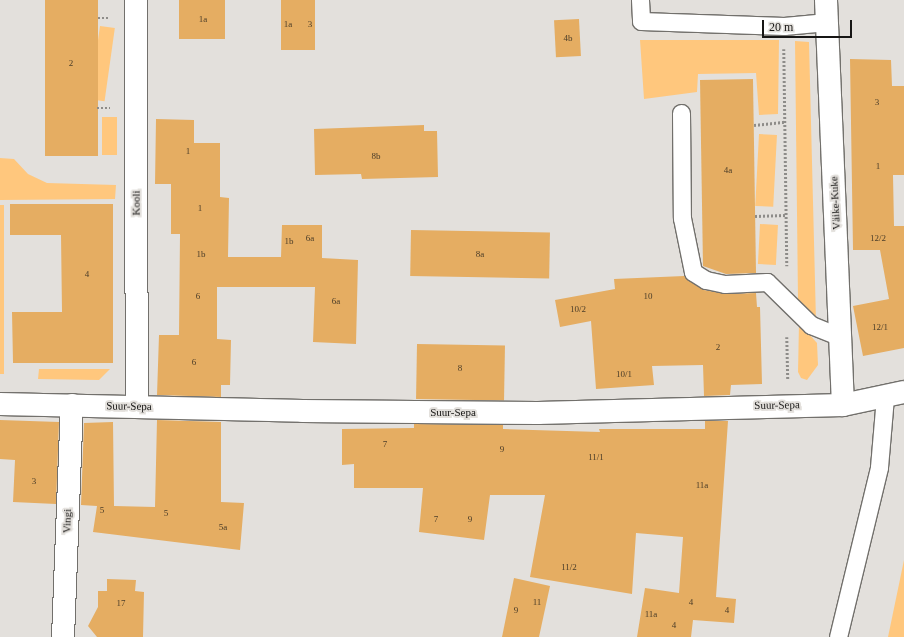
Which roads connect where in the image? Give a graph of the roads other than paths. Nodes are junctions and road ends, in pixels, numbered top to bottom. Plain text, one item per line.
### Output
1 (136, 0) edge
2 (640, 0) edge
3 (826, 0) edge
4 (827, 22) junction
5 (681, 113) dead end
6 (840, 337) junction
7 (894, 395) edge
8 (0, 404) edge
9 (72, 404) junction
10 (843, 405) junction
11 (137, 406) junction
12 (63, 637) edge
13 (838, 637) edge

1 - 11 street, Kooli
2 - 4 lane
3 - 4 street, Väike-Kuke
4 - 6 street, Väike-Kuke
5 - 6 lane
6 - 10 street, Väike-Kuke
7 - 10 street, Suur-Sepa
7 - 13 lane
8 - 9 street, Suur-Sepa
9 - 11 street, Suur-Sepa
9 - 12 street, Vingi
10 - 11 street, Suur-Sepa

